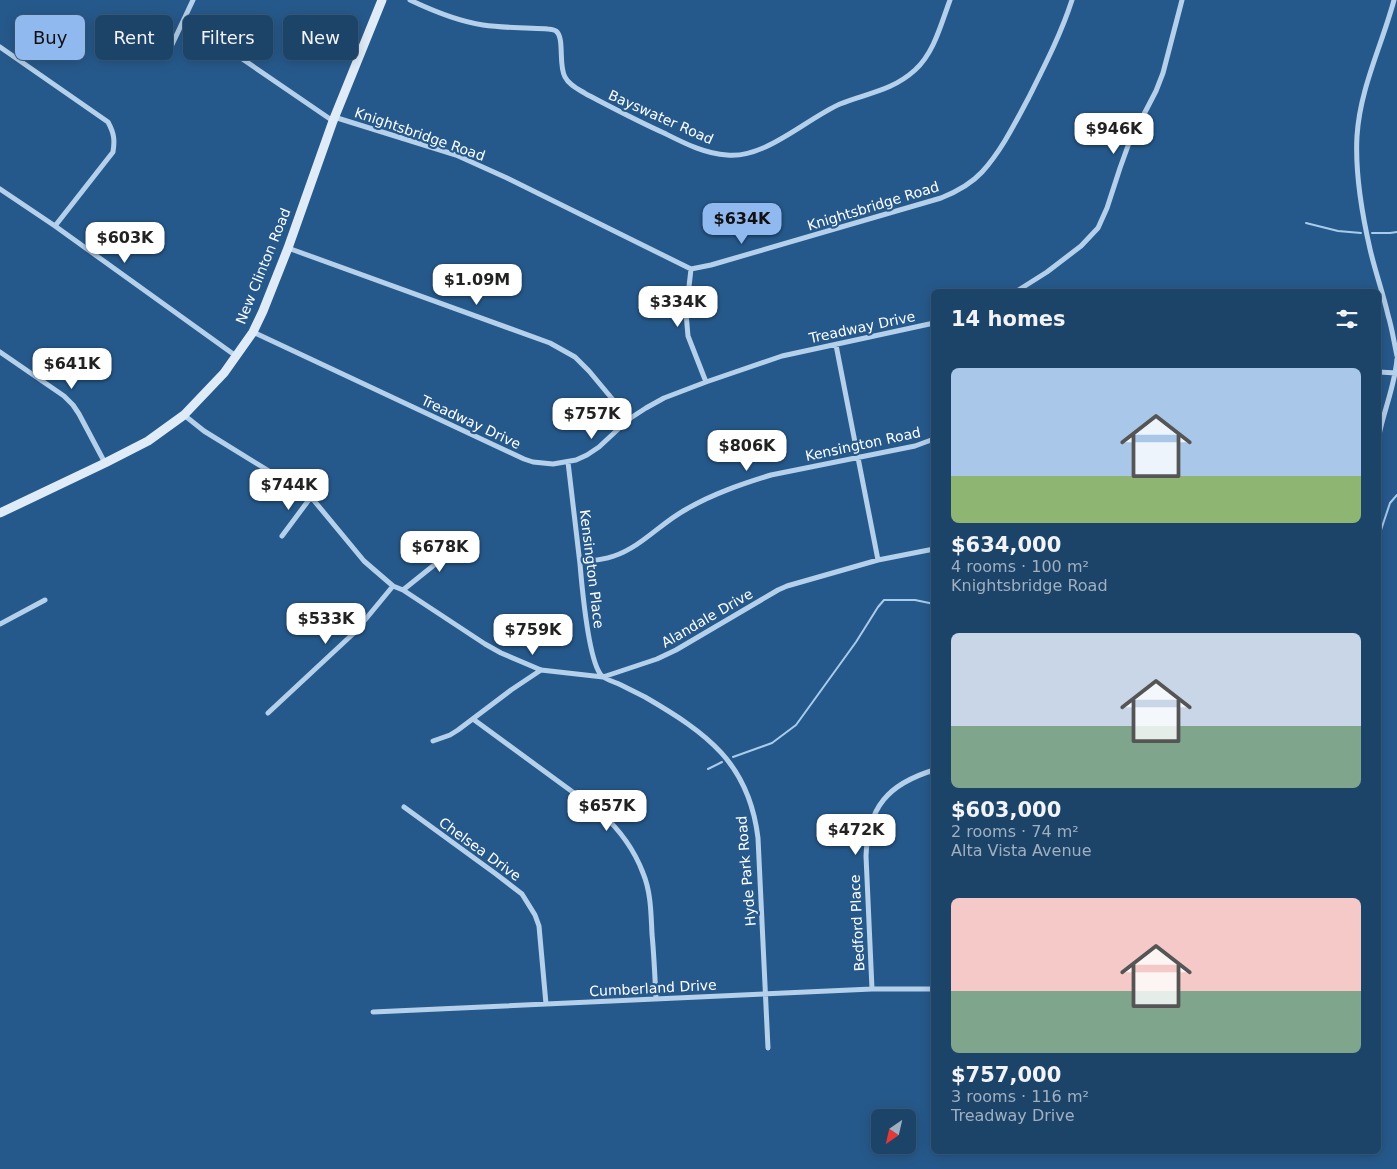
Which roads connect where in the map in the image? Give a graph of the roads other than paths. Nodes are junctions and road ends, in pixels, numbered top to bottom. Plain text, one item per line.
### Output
1 (193, 0) edge
2 (382, 0) edge
3 (410, 0) edge
4 (950, 0) edge
5 (1072, 0) edge
6 (1182, 0) edge
7 (1394, 0) edge
8 (186, 15) edge
9 (183, 21) edge
10 (173, 42) edge
11 (0, 47) edge
12 (245, 60) edge
13 (333, 119) junction
14 (0, 189) edge
15 (55, 226) junction
16 (288, 248) junction
17 (691, 269) junction
18 (1020, 289) edge
19 (1381, 289) edge
20 (1381, 289) edge
21 (931, 323) edge
22 (253, 332) junction
23 (836, 345) junction
24 (0, 352) edge
25 (237, 356) junction
26 (1397, 358) edge
27 (1381, 372) edge
28 (1396, 373) edge
29 (706, 382) junction
30 (184, 415) junction
31 (629, 419) junction
32 (1381, 426) edge
33 (931, 440) edge
34 (858, 456) junction
35 (568, 462) junction
36 (105, 463) junction
37 (312, 497) junction
38 (0, 513) edge
39 (282, 536) dead end
40 (464, 541) dead end
41 (931, 550) edge
42 (878, 560) junction
43 (580, 562) junction
44 (393, 586) junction
45 (403, 590) junction
46 (45, 600) dead end
47 (0, 624) edge
48 (541, 670) junction
49 (603, 676) junction
50 (268, 714) dead end
51 (473, 719) junction
52 (433, 741) dead end
53 (931, 771) edge
54 (404, 807) dead end
55 (872, 989) junction
56 (931, 989) edge
57 (765, 994) junction
58 (656, 999) junction
59 (546, 1004) junction
60 (373, 1012) dead end
61 (768, 1048) dead end

1 - 8 street
2 - 13 street, New Clinton Road
3 - 4 street, Bayswater Road
5 - 17 street, Knightsbridge Road
6 - 18 street
7 - 19 street
9 - 10 street
11 - 15 street
12 - 13 street, Knightsbridge Road
13 - 16 street, New Clinton Road
13 - 17 street, Knightsbridge Road
14 - 15 street
15 - 25 street
16 - 22 street, New Clinton Road
16 - 31 street
17 - 29 street
20 - 26 street
21 - 23 street, Treadway Drive
22 - 25 street, New Clinton Road
22 - 35 street, Treadway Drive
23 - 29 street, Treadway Drive
23 - 34 street
24 - 36 street
25 - 30 street, New Clinton Road
26 - 28 street
27 - 28 street
28 - 32 street
29 - 31 street, Treadway Drive
30 - 36 street, New Clinton Road
30 - 37 street, Alandale Drive
31 - 35 street, Treadway Drive
33 - 34 street, Kensington Road
34 - 42 street
34 - 43 street, Kensington Road
35 - 43 street, Kensington Place
36 - 38 street, New Clinton Road
37 - 39 street
37 - 44 street, Alandale Drive
40 - 45 street
41 - 42 street, Alandale Drive
42 - 49 street, Alandale Drive
43 - 49 street, Kensington Place
44 - 45 street, Alandale Drive
44 - 50 street
45 - 48 street, Alandale Drive
46 - 47 street
48 - 49 street, Alandale Drive
48 - 51 street
49 - 57 street, Hyde Park Road
51 - 52 street
51 - 58 street
53 - 55 street, Bedford Place
54 - 59 street, Chelsea Drive
55 - 56 street, Cumberland Drive
55 - 57 street, Cumberland Drive
57 - 58 street, Cumberland Drive
57 - 61 street, Hyde Park Road
58 - 59 street, Cumberland Drive
59 - 60 street, Cumberland Drive

